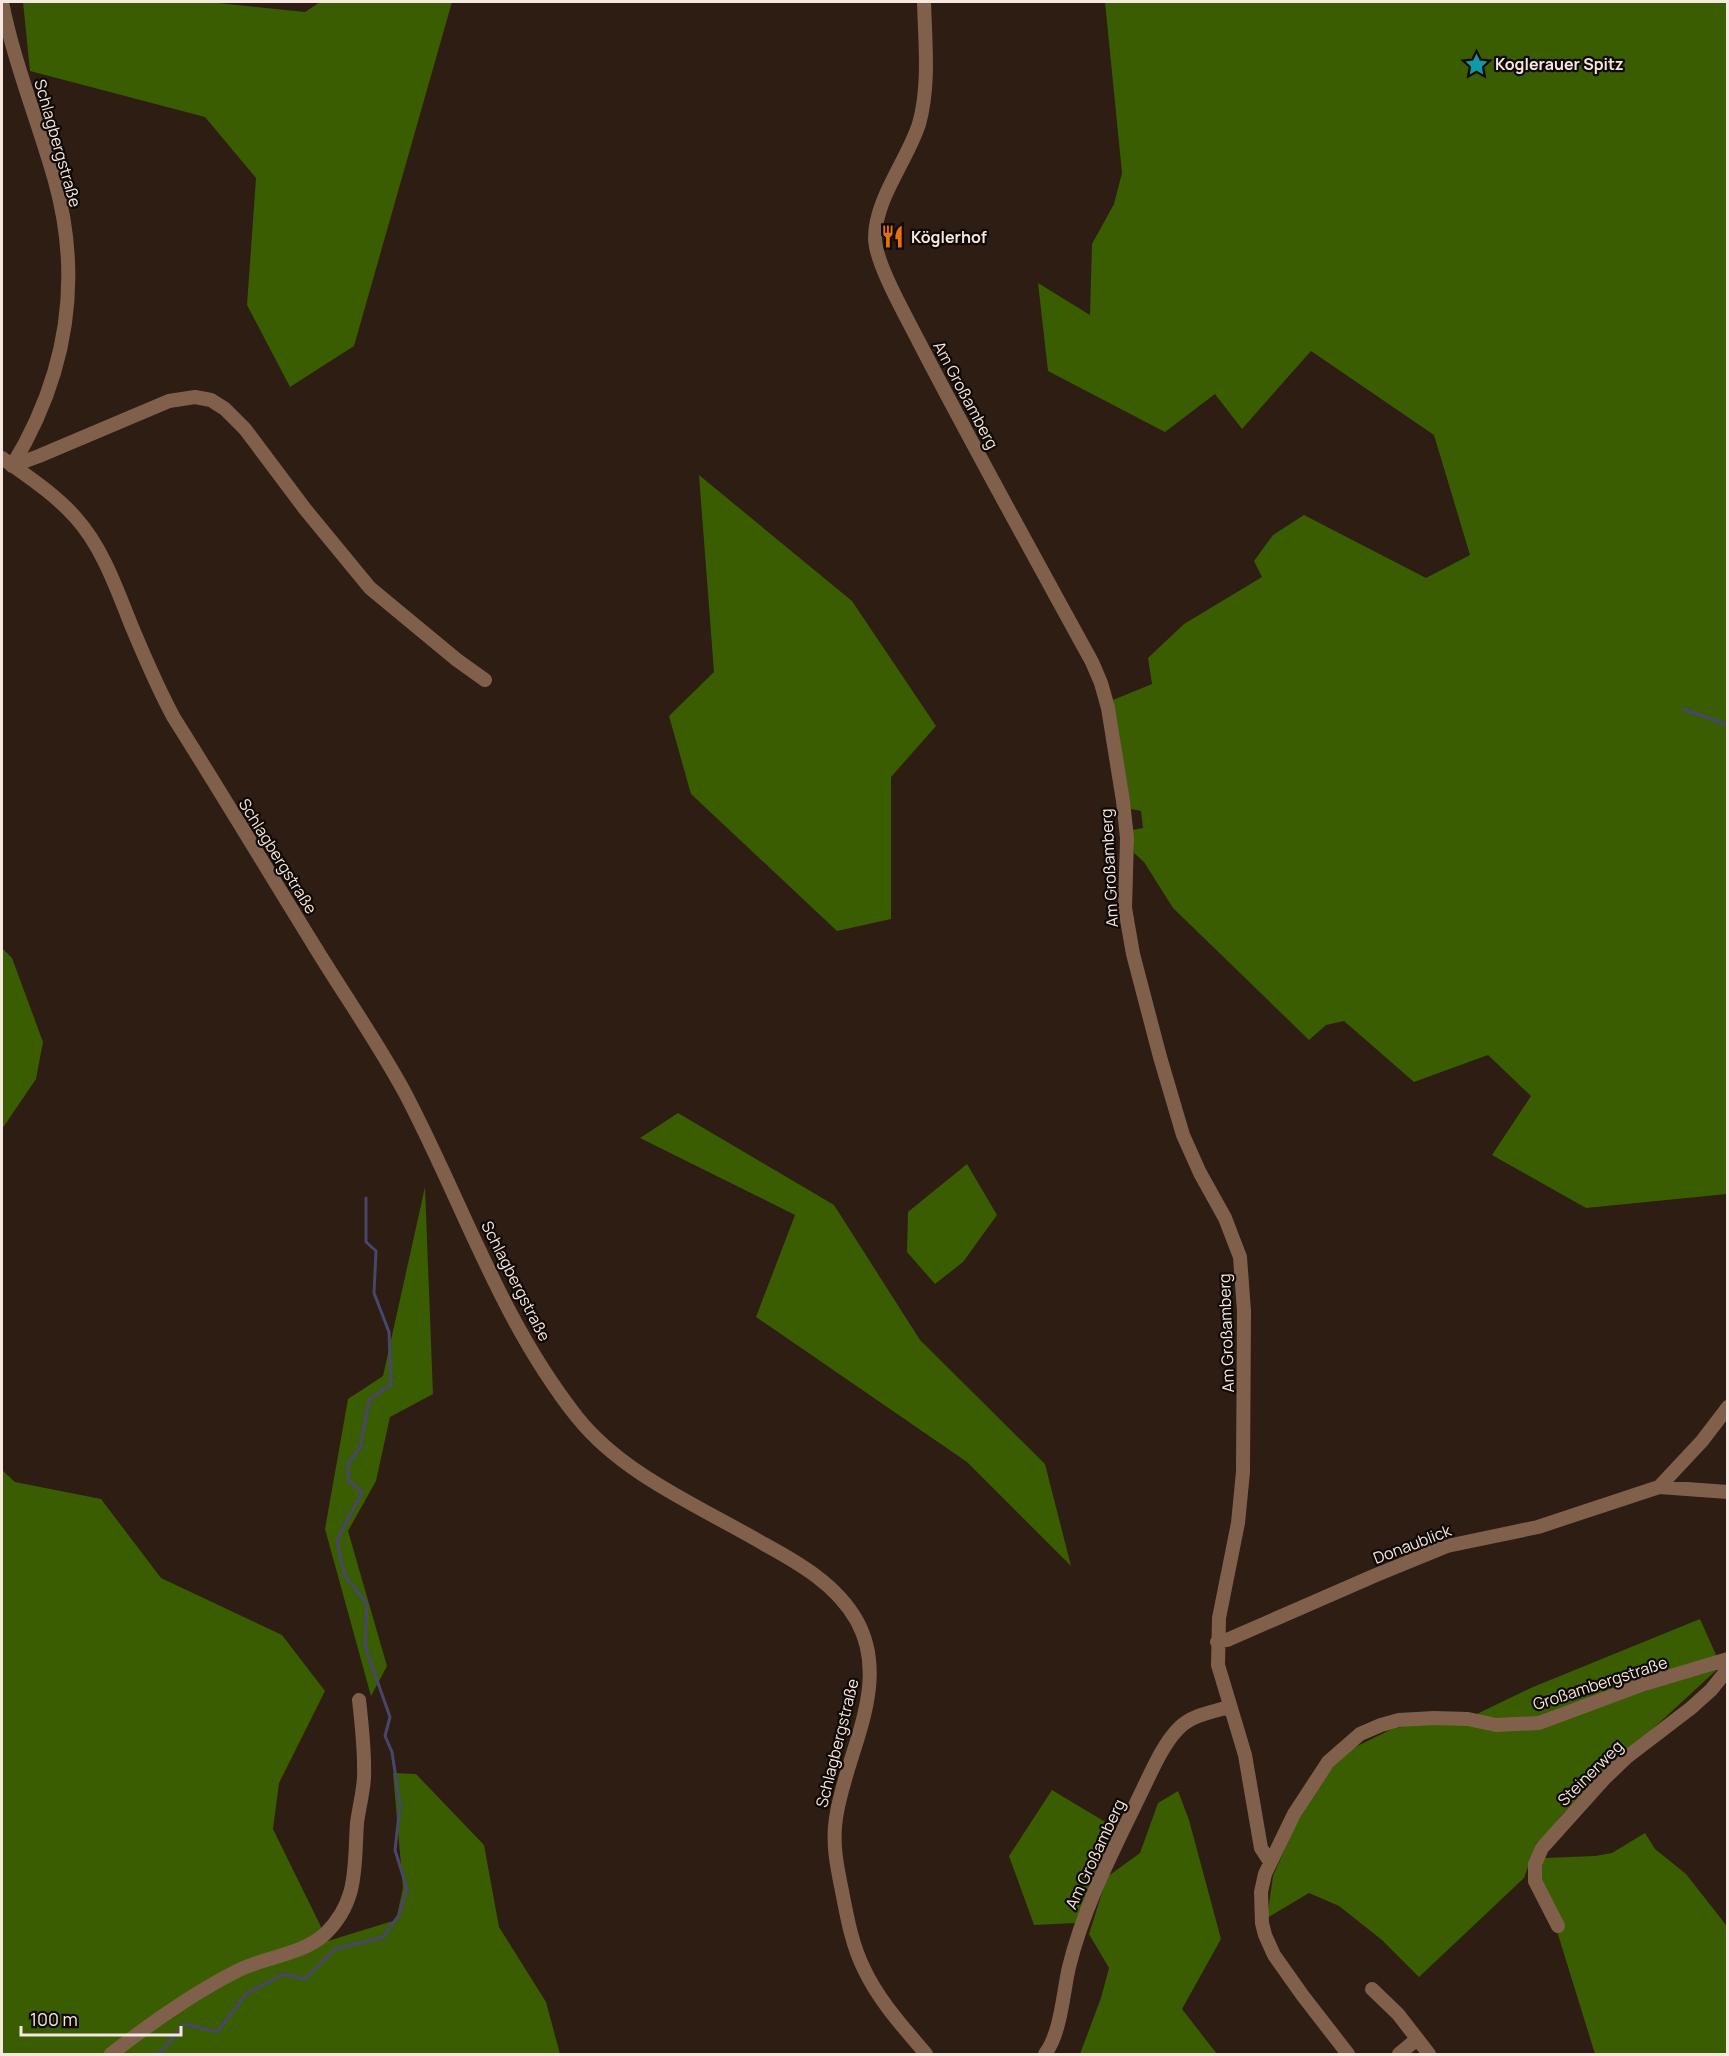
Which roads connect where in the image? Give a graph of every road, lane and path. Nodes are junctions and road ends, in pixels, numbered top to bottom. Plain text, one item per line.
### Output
1 (2, 2) edge
2 (924, 2) edge
3 (7, 462) edge
4 (485, 680) dead end
5 (1728, 1407) edge
6 (1659, 1487) junction
7 (1728, 1492) edge
8 (1217, 1642) junction
9 (1728, 1659) edge
10 (1728, 1669) edge
11 (359, 1700) dead end
12 (1229, 1707) junction
13 (1270, 1862) junction
14 (1558, 1926) dead end
15 (1372, 1989) dead end
16 (1416, 2040) junction
17 (111, 2055) edge
18 (926, 2055) edge
19 (1045, 2055) edge
20 (1348, 2055) edge
21 (1399, 2055) edge
22 (1429, 2055) edge

1 - 3 street, Schlagbergstraße
2 - 8 street, Am Großamberg
3 - 4 street
3 - 18 street, Schlagbergstraße
5 - 6 street
6 - 7 street
6 - 8 street, Donaublick
8 - 12 street, Am Großamberg
9 - 13 street, Großambergstraße
10 - 14 street, Steinerweg
11 - 17 street
12 - 13 street, Am Großamberg
12 - 19 street, Am Großamberg
13 - 20 street, Großambergstraße
15 - 16 street
16 - 21 street
16 - 22 street

